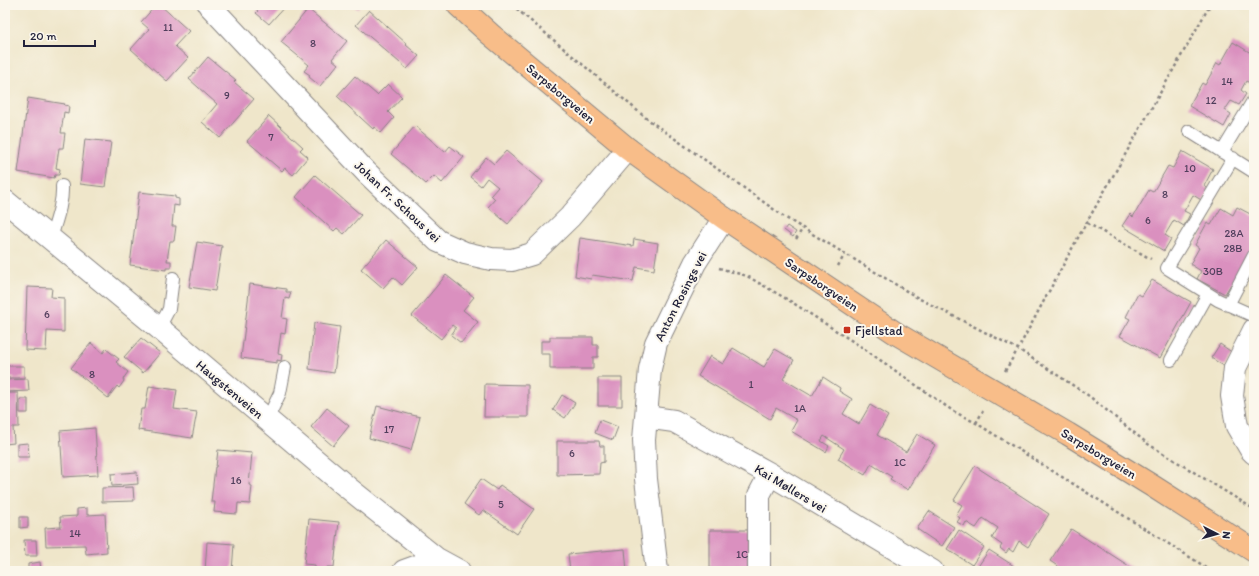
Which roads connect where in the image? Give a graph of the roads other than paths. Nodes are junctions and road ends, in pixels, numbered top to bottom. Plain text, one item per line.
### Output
1 (209, 5) edge
2 (458, 5) edge
3 (1254, 99) edge
4 (1189, 131) dead end
5 (628, 150) junction
6 (1222, 152) junction
7 (1233, 158) junction
8 (1254, 172) edge
9 (62, 186) dead end
10 (5, 201) edge
11 (724, 218) junction
12 (51, 238) junction
13 (1254, 255) edge
14 (173, 278) dead end
15 (1208, 294) junction
16 (1228, 305) junction
17 (1254, 316) edge
18 (158, 328) junction
19 (1254, 330) edge
20 (1171, 360) dead end
21 (285, 367) dead end
22 (646, 417) junction
23 (267, 420) junction
24 (1254, 453) edge
25 (770, 474) junction
26 (1254, 551) edge
27 (437, 559) junction
28 (404, 571) edge
29 (459, 571) edge
30 (658, 571) edge
31 (759, 571) edge
32 (932, 571) edge

1 - 5 street, Johan Fr. Schous vei
2 - 5 highway, Sarpsborgveien
3 - 6 lane
4 - 6 lane
5 - 11 highway, Sarpsborgveien
6 - 7 lane
7 - 8 lane
7 - 15 lane
9 - 12 lane
10 - 12 street, Haugstenveien
11 - 22 street, Anton Rosings vei
11 - 26 highway, Sarpsborgveien
12 - 18 street, Haugstenveien
13 - 16 lane
14 - 18 lane
15 - 16 lane
15 - 20 lane
16 - 17 lane
18 - 23 street, Haugstenveien
19 - 24 street
21 - 23 lane
22 - 25 street, Kai Møllers vei
22 - 30 street, Anton Rosings vei
23 - 27 street, Haugstenveien
25 - 31 street
25 - 32 street, Kai Møllers vei
27 - 28 street
27 - 29 street, Haugstenveien

